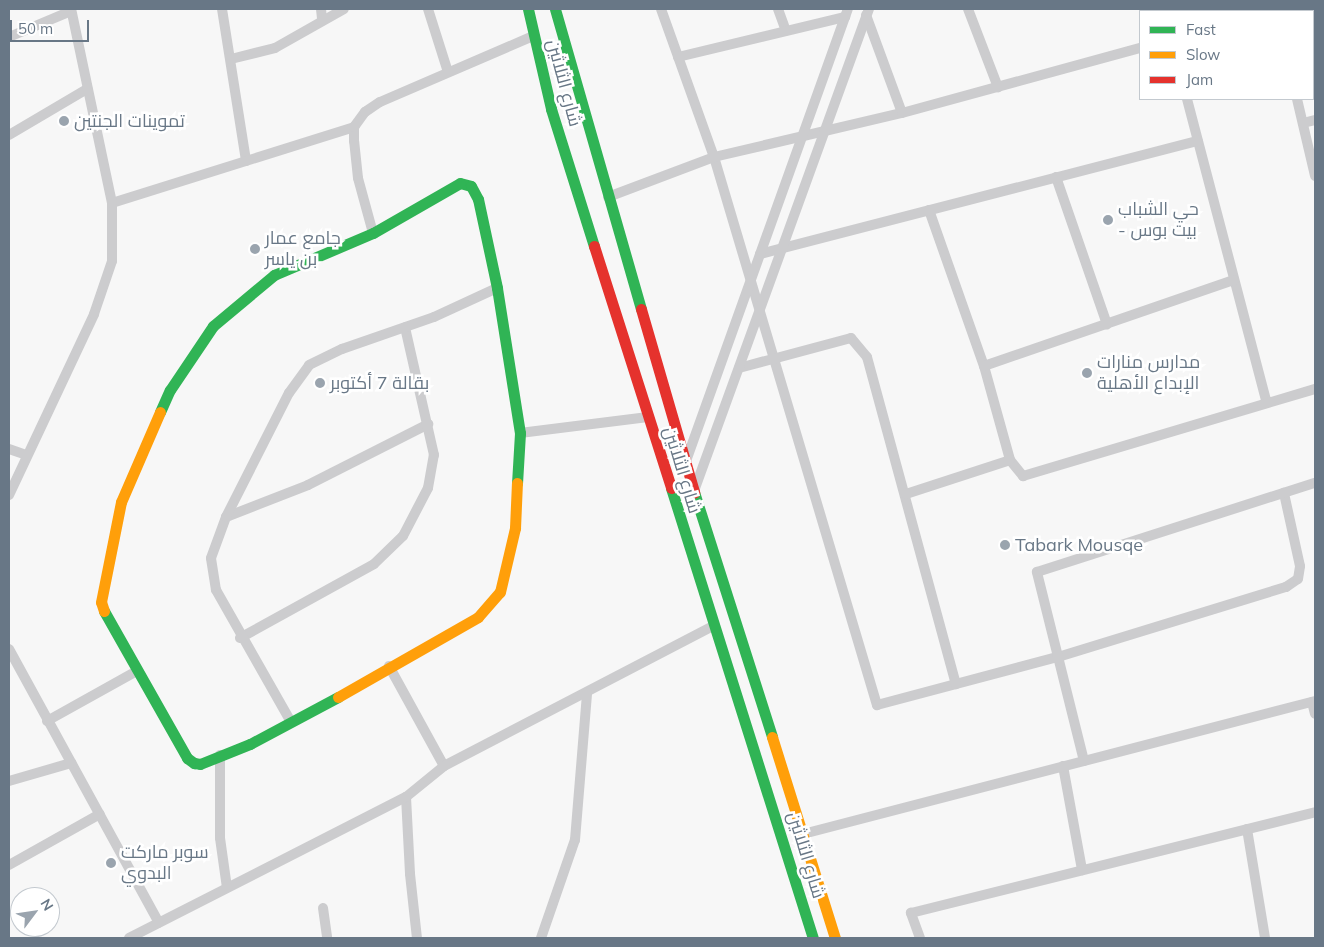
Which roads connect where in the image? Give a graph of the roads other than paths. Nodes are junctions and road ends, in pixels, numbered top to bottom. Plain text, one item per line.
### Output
1 (222, 9) edge
2 (344, 9) edge
3 (428, 9) edge
4 (528, 9) edge
5 (555, 9) edge
6 (661, 9) edge
7 (778, 9) edge
8 (968, 9) edge
9 (71, 10) edge
10 (867, 11) edge
11 (846, 13) edge
12 (322, 14) edge
13 (786, 31) junction
14 (533, 36) junction
15 (9, 37) edge
16 (1139, 48) edge
17 (678, 57) junction
18 (231, 59) junction
19 (448, 72) junction
20 (998, 87) junction
21 (87, 89) junction
22 (1187, 100) edge
23 (1297, 100) edge
24 (902, 113) junction
25 (1315, 120) edge
26 (1303, 123) junction
27 (354, 127) junction
28 (825, 131) junction
29 (9, 135) edge
30 (802, 136) junction
31 (1198, 141) junction
32 (714, 157) junction
33 (246, 161) junction
34 (1315, 176) edge
35 (1056, 177) junction
36 (608, 197) junction
37 (112, 203) junction
38 (929, 210) junction
39 (373, 233) junction
40 (783, 248) junction
41 (760, 254) junction
42 (750, 280) junction
43 (1234, 280) junction
44 (497, 288) junction
45 (760, 311) junction
46 (1107, 324) junction
47 (405, 327) junction
48 (774, 358) junction
49 (984, 366) junction
50 (739, 368) junction
51 (1315, 388) edge
52 (1267, 403) junction
53 (648, 418) junction
54 (428, 424) junction
55 (520, 432) junction
56 (9, 449) edge
57 (26, 455) junction
58 (1010, 460) junction
59 (686, 461) junction
60 (1315, 483) edge
61 (694, 491) junction
62 (1284, 493) junction
63 (9, 494) edge
64 (906, 494) junction
65 (226, 517) junction
66 (735, 621) junction
67 (713, 626) junction
68 (240, 638) junction
69 (9, 649) edge
70 (1058, 657) junction
71 (389, 666) junction
72 (137, 671) junction
73 (956, 684) junction
74 (587, 693) junction
75 (1314, 701) edge
76 (1315, 714) edge
77 (47, 721) junction
78 (291, 722) junction
79 (220, 755) junction
80 (1084, 761) junction
81 (71, 763) junction
82 (444, 766) junction
83 (1063, 766) junction
84 (9, 781) edge
85 (406, 797) junction
86 (1315, 812) edge
87 (100, 814) junction
88 (1247, 829) junction
89 (803, 834) junction
90 (783, 839) junction
91 (9, 864) edge
92 (1082, 870) junction
93 (226, 888) junction
94 (323, 908) dead end
95 (159, 923) junction
96 (129, 938) edge
97 (327, 938) edge
98 (417, 938) edge
99 (542, 938) edge
100 (813, 938) edge
101 (835, 938) edge
102 (920, 938) edge
103 (1265, 938) edge

1 - 18 street
2 - 12 street
3 - 19 street
4 - 14 street, شارع الثلاثين
5 - 36 street, شارع الثلاثين
6 - 17 street
7 - 13 street
8 - 20 street
9 - 15 street
9 - 21 street
10 - 24 street
10 - 28 street
11 - 13 street
11 - 30 street
12 - 18 street
13 - 17 street
14 - 19 street
14 - 53 street, شارع الثلاثين
16 - 20 street
17 - 32 street
18 - 33 street
19 - 27 street
20 - 24 street
21 - 29 street
21 - 37 street
22 - 31 street
23 - 26 street
24 - 28 street
25 - 26 street
26 - 34 street
27 - 33 street
27 - 39 street
28 - 30 street
28 - 40 street
30 - 32 street
30 - 41 street
31 - 35 street
31 - 43 street
32 - 36 street
32 - 42 street
33 - 37 street
35 - 38 street
35 - 46 street
36 - 59 street, شارع الثلاثين
37 - 57 street
38 - 40 street
38 - 49 street
39 - 44 street
39 - 72 street
40 - 41 street
40 - 45 street
41 - 42 street
42 - 45 street
42 - 59 street
43 - 46 street
43 - 52 street
44 - 47 street
44 - 55 street
45 - 48 street
45 - 50 street
46 - 49 street
47 - 54 street
47 - 65 street
48 - 50 street
48 - 64 street
48 - 73 street
49 - 58 street
50 - 61 street
51 - 52 street
52 - 58 street
53 - 55 street
53 - 67 street, شارع الثلاثين
54 - 65 street
54 - 68 street
55 - 71 street
56 - 57 street
57 - 63 street
58 - 64 street
59 - 61 street, شارع الثلاثين
60 - 62 street
61 - 66 street, شارع الثلاثين
62 - 70 street
62 - 70 street
64 - 73 street
65 - 68 street
66 - 67 street
66 - 89 street, شارع الثلاثين
67 - 74 street
67 - 90 street, شارع الثلاثين
68 - 78 street
69 - 77 street
70 - 73 street
70 - 80 street
71 - 78 street
71 - 82 street
72 - 77 street
72 - 79 street
74 - 82 street
74 - 99 street
75 - 76 street
75 - 80 street
77 - 81 street
78 - 79 street
79 - 93 street
80 - 83 street
81 - 84 street
81 - 87 street
82 - 85 street
83 - 89 street
83 - 92 street
85 - 93 street
85 - 98 street
86 - 88 street
87 - 91 street
87 - 95 street
88 - 92 street
88 - 103 street
89 - 90 street
89 - 101 street, شارع الثلاثين
90 - 100 street, شارع الثلاثين
92 - 102 street
93 - 95 street
94 - 97 street
95 - 96 street

